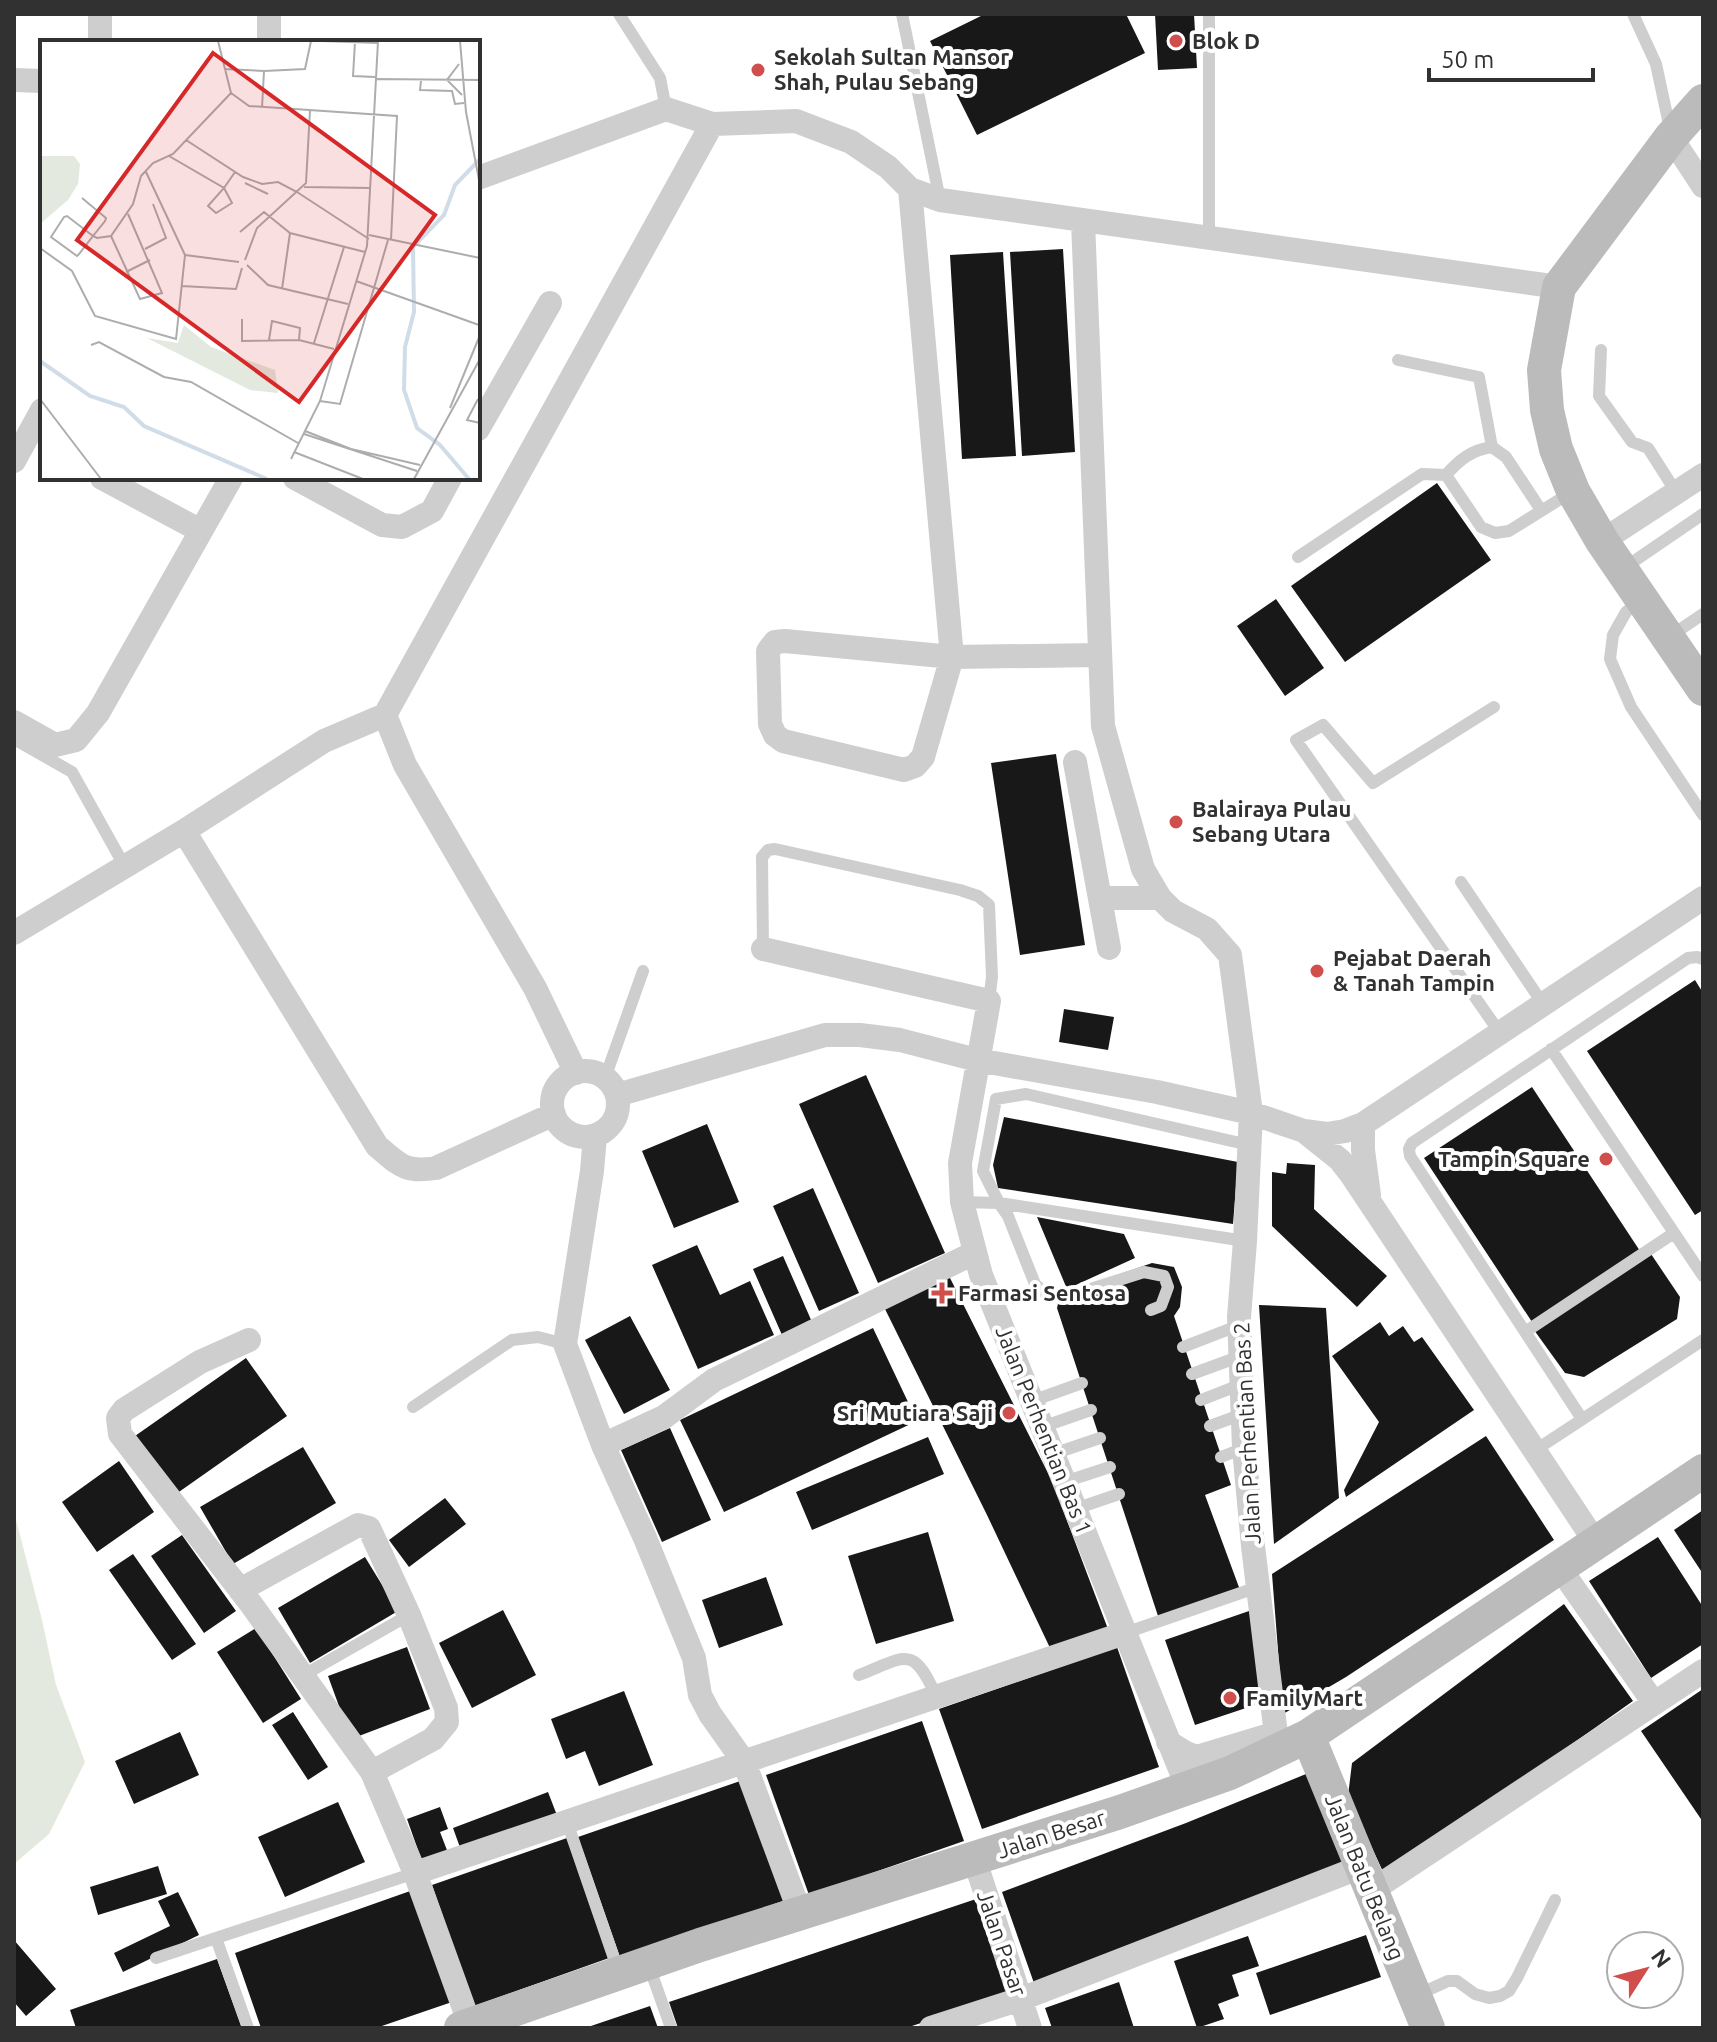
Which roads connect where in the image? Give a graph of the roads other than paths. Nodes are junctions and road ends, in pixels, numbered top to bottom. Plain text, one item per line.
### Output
1 (100, 14) edge
2 (269, 14) edge
3 (619, 14) edge
4 (902, 14) edge
5 (1209, 14) edge
6 (1633, 14) edge
7 (100, 40) edge
8 (269, 40) edge
9 (14, 80) edge
10 (40, 81) edge
11 (1703, 101) edge
12 (666, 109) junction
13 (712, 124) junction
14 (1671, 137) junction
15 (480, 177) edge
16 (1703, 186) edge
17 (910, 189) junction
18 (940, 200) junction
19 (1083, 221) junction
20 (1209, 238) junction
21 (1559, 287) junction
22 (550, 303) dead end
23 (1601, 350) dead end
24 (1398, 360) dead end
25 (40, 418) edge
26 (480, 426) edge
27 (34, 441) edge
28 (1492, 447) junction
29 (14, 461) edge
30 (1446, 475) junction
31 (1703, 475) edge
32 (106, 480) edge
33 (230, 480) edge
34 (299, 480) edge
35 (449, 480) edge
36 (1573, 491) junction
37 (1676, 492) junction
38 (1541, 510) junction
39 (1703, 514) edge
40 (201, 531) junction
41 (1602, 541) junction
42 (1298, 557) dead end
43 (1621, 570) junction
44 (1642, 599) junction
45 (1703, 614) edge
46 (1668, 638) junction
47 (1100, 655) junction
48 (952, 657) junction
49 (1703, 689) edge
50 (1494, 707) dead end
51 (385, 715) junction
52 (14, 722) edge
53 (14, 739) edge
54 (1075, 762) dead end
55 (1703, 815) edge
56 (184, 831) junction
57 (125, 867) junction
58 (1461, 882) dead end
59 (1100, 898) junction
60 (1160, 898) junction
61 (1703, 898) edge
62 (14, 933) edge
63 (1109, 948) dead end
64 (763, 949) joint
65 (1703, 959) edge
66 (643, 971) dead end
67 (989, 1001) junction
68 (1543, 1004) junction
69 (1500, 1033) junction
70 (1551, 1049) junction
71 (977, 1060) junction
72 (576, 1073) junction
73 (611, 1087) junction
74 (1251, 1113) junction
75 (554, 1114) junction
76 (1363, 1124) junction
77 (1304, 1131) junction
78 (595, 1136) junction
79 (1249, 1145) junction
80 (962, 1202) junction
81 (999, 1203) junction
82 (1370, 1206) junction
83 (1674, 1233) junction
84 (1245, 1241) junction
85 (974, 1253) junction
86 (1703, 1276) edge
87 (1151, 1310) dead end
88 (1240, 1325) junction
89 (1525, 1332) junction
90 (249, 1340) dead end
91 (1703, 1340) edge
92 (565, 1344) junction
93 (1183, 1347) dead end
94 (1241, 1356) junction
95 (1192, 1374) dead end
96 (1082, 1383) dead end
97 (1242, 1384) junction
98 (1201, 1400) dead end
99 (1032, 1401) junction
100 (413, 1407) dead end
101 (1091, 1410) dead end
102 (1243, 1414) junction
103 (1582, 1419) junction
104 (1210, 1426) dead end
105 (1042, 1427) junction
106 (1100, 1438) dead end
107 (603, 1445) junction
108 (1534, 1451) junction
109 (1053, 1454) junction
110 (1110, 1467) dead end
111 (1703, 1471) edge
112 (1064, 1482) junction
113 (1119, 1494) dead end
114 (1075, 1509) junction
115 (1596, 1543) junction
116 (1559, 1567) junction
117 (1258, 1587) junction
118 (240, 1590) junction
119 (409, 1615) junction
120 (1125, 1633) junction
121 (1703, 1671) edge
122 (859, 1675) dead end
123 (302, 1676) junction
124 (937, 1698) junction
125 (1654, 1703) junction
126 (1287, 1740) junction
127 (1168, 1742) junction
128 (744, 1762) junction
129 (372, 1772) junction
130 (1188, 1789) junction
131 (567, 1822) junction
132 (974, 1858) junction
133 (415, 1873) junction
134 (1366, 1879) junction
135 (1555, 1900) dead end
136 (800, 1913) junction
137 (216, 1938) junction
138 (156, 1958) dead end
139 (634, 1968) junction
140 (1021, 1999) junction
141 (1422, 2014) edge
142 (465, 2026) edge
143 (248, 2028) edge
144 (671, 2028) edge
145 (931, 2028) edge
146 (1030, 2028) edge

1 - 7 street
2 - 8 street
3 - 12 lane
4 - 18 lane
5 - 20 lane
6 - 14 lane
9 - 10 street
11 - 14 street
12 - 13 street
12 - 15 street
13 - 17 street
13 - 51 street
14 - 16 street
14 - 21 street
17 - 18 street
17 - 48 street
18 - 19 street
19 - 20 street
19 - 47 street
20 - 21 street
21 - 36 street
22 - 26 street
23 - 37 lane
24 - 28 lane
25 - 27 street
27 - 29 street
28 - 30 lane
28 - 38 lane
30 - 38 lane
30 - 42 lane
31 - 37 street
32 - 40 street
33 - 40 street
34 - 35 street
36 - 38 lane
36 - 41 street
37 - 41 street
39 - 43 lane
40 - 52 street
41 - 43 street
43 - 44 street
44 - 46 street
44 - 55 lane
45 - 46 lane
46 - 49 street
47 - 48 street
47 - 60 street
48 - 48 street
50 - 69 lane
51 - 56 street
51 - 72 street
53 - 57 lane
54 - 59 street
56 - 57 street
56 - 75 street
57 - 62 street
58 - 68 lane
59 - 60 street
59 - 63 street
60 - 74 street, Jalan Perhentian Bas 2
61 - 68 street
64 - 67 street
64 - 67 lane
65 - 70 lane
66 - 73 lane
67 - 71 street, Jalan Perhentian Bas 1
68 - 69 street
69 - 76 street
70 - 83 lane
70 - 89 lane
71 - 73 street
71 - 74 street
71 - 80 street, Jalan Perhentian Bas 1
72 - 73 street
72 - 75 street
73 - 78 street
74 - 77 street
74 - 79 street, Jalan Perhentian Bas 2
75 - 78 street
76 - 77 street
76 - 82 street
77 - 82 street
78 - 92 street
79 - 81 lane
79 - 84 street, Jalan Perhentian Bas 2
80 - 81 lane
80 - 85 street, Jalan Perhentian Bas 1
81 - 84 lane
81 - 87 lane
82 - 108 street
83 - 86 lane
83 - 89 lane
84 - 88 street, Jalan Perhentian Bas 2
85 - 99 street, Jalan Perhentian Bas 1
85 - 107 street
88 - 93 lane
88 - 94 street, Jalan Perhentian Bas 2
89 - 103 lane
90 - 118 street
91 - 103 lane
92 - 100 lane
92 - 107 street
94 - 95 lane
94 - 97 street, Jalan Perhentian Bas 2
96 - 99 lane
97 - 98 lane
97 - 102 street, Jalan Perhentian Bas 2
99 - 105 street, Jalan Perhentian Bas 1
101 - 105 lane
102 - 104 lane
102 - 117 street, Jalan Perhentian Bas 2
103 - 108 lane
105 - 109 street, Jalan Perhentian Bas 1
106 - 109 lane
107 - 128 street
108 - 115 street
109 - 112 street, Jalan Perhentian Bas 1
110 - 112 lane
111 - 115 street, Jalan Besar
112 - 114 street, Jalan Perhentian Bas 1
113 - 114 lane
114 - 120 street, Jalan Perhentian Bas 1
115 - 116 street, Jalan Besar
116 - 125 street
116 - 126 street, Jalan Besar
117 - 120 lane
117 - 126 street, Jalan Perhentian Bas 2
118 - 119 street
118 - 123 street
119 - 123 lane
119 - 129 street
120 - 124 street
120 - 127 street, Jalan Perhentian Bas 1
121 - 125 street
122 - 124 lane
123 - 129 street
124 - 128 street
125 - 134 street
126 - 127 street
126 - 130 street, Jalan Besar
126 - 134 street, Jalan Batu Belang
127 - 130 street, Jalan Perhentian Bas 1
128 - 131 street
128 - 136 street
129 - 133 street
130 - 132 street, Jalan Besar
131 - 133 street
131 - 139 lane
132 - 136 street, Jalan Besar
132 - 140 street, Jalan Pasar
133 - 137 lane
133 - 142 street
134 - 140 street
134 - 141 street, Jalan Batu Belang
135 - 141 lane
136 - 139 street, Jalan Besar
137 - 138 lane
137 - 143 lane
139 - 142 street, Jalan Besar
139 - 144 lane
140 - 145 street
140 - 146 street, Jalan Pasar

